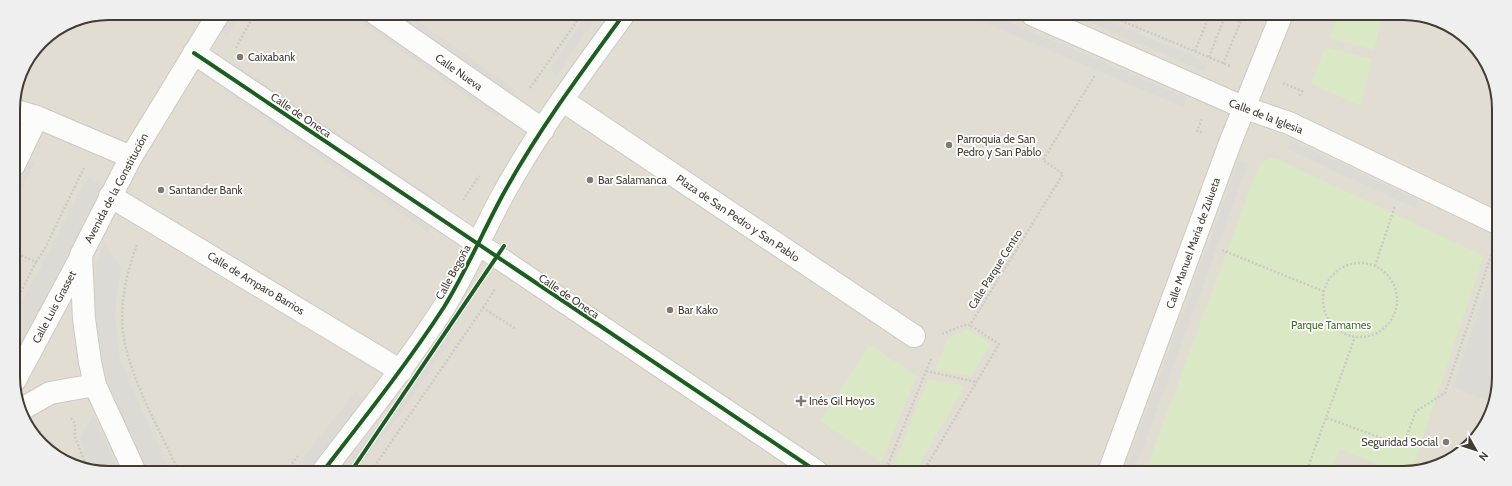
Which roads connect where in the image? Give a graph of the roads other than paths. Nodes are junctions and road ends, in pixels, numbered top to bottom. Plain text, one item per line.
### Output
1 (215, 20) edge
2 (385, 20) edge
3 (620, 20) edge
4 (1044, 20) edge
5 (1279, 20) edge
6 (194, 53) junction
7 (562, 100) junction
8 (1245, 108) junction
9 (20, 112) edge
10 (37, 117) junction
11 (543, 130) junction
12 (20, 152) edge
13 (131, 157) junction
14 (110, 196) junction
15 (1492, 221) edge
16 (478, 246) junction
17 (81, 256) junction
18 (914, 336) dead end
19 (20, 371) edge
20 (401, 371) junction
21 (95, 385) junction
22 (26, 407) edge
23 (132, 466) edge
24 (327, 466) edge
25 (808, 466) edge
26 (1111, 466) edge

1 - 6 street, Avenida de la Constitución
2 - 11 street, Calle Nueva
3 - 7 street, Calle Begoña
4 - 8 street, Calle de la Iglesia
5 - 8 street, Calle Manuel María de Zulueta
6 - 13 street, Avenida de la Constitución
6 - 16 street, Calle de Oneca
7 - 11 street, Calle Begoña
7 - 18 street, Plaza de San Pedro y San Pablo
8 - 15 street, Calle de la Iglesia
8 - 26 street, Calle Manuel María de Zulueta
9 - 10 street
10 - 12 street
10 - 13 street
11 - 16 street, Calle Begoña
13 - 14 street, Avenida de la Constitución
14 - 17 street, Avenida de la Constitución
14 - 20 street, Calle de Amparo Barrios
16 - 20 street, Calle Begoña
16 - 25 street, Calle de Oneca
17 - 19 street, Calle Luis Grasset
17 - 21 street, Avenida de la Constitución
20 - 24 street, Calle Begoña
21 - 22 street
21 - 23 street, Avenida de la Constitución

